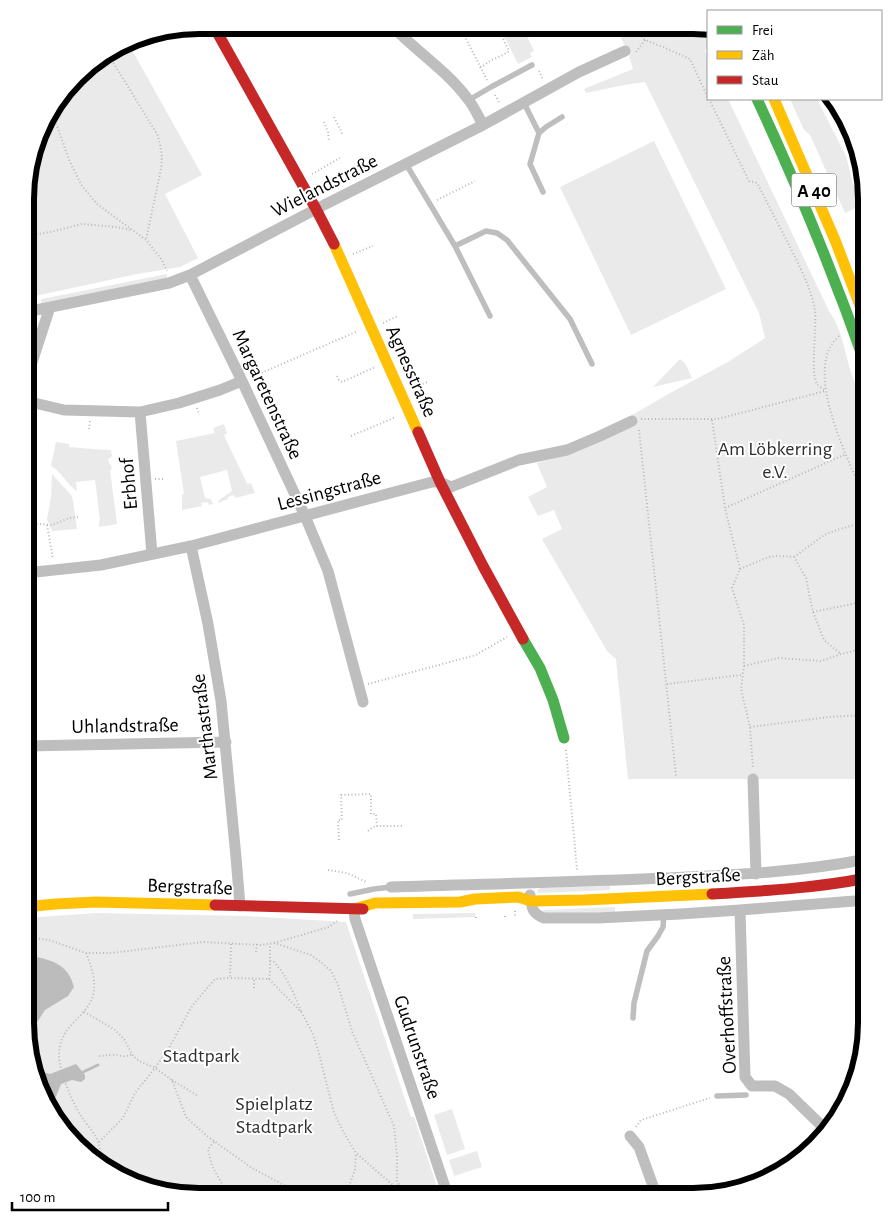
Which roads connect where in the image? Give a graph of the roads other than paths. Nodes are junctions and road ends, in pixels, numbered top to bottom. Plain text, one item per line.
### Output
1 (218, 34) edge
2 (399, 34) edge
3 (625, 51) dead end
4 (534, 65) road end
5 (469, 100) junction
6 (757, 100) edge
7 (774, 100) edge
8 (524, 103) junction
9 (562, 117) dead end
10 (483, 124) junction
11 (539, 133) junction
12 (406, 164) junction
13 (543, 192) dead end
14 (316, 209) junction
15 (455, 246) junction
16 (190, 275) junction
17 (858, 300) edge
18 (50, 307) junction
19 (34, 310) edge
20 (490, 316) dead end
21 (858, 344) edge
22 (34, 356) edge
23 (592, 364) dead end
24 (242, 382) junction
25 (34, 403) edge
26 (140, 412) junction
27 (635, 420) road end
28 (440, 482) junction
29 (305, 516) junction
30 (190, 546) junction
31 (152, 554) junction
32 (34, 572) edge
33 (363, 702) dead end
34 (564, 738) road end
35 (226, 742) junction
36 (34, 746) edge
37 (753, 779) road end
38 (858, 860) edge
39 (756, 874) junction
40 (858, 880) edge
41 (527, 883) junction
42 (390, 887) joint
43 (350, 894) dead end
44 (531, 901) junction
45 (858, 901) edge
46 (34, 906) edge
47 (240, 906) junction
48 (354, 909) junction
49 (740, 910) junction
50 (664, 914) junction
51 (633, 1018) dead end
52 (746, 1095) dead end
53 (717, 1096) road end
54 (822, 1126) edge
55 (630, 1136) road end
56 (445, 1188) edge
57 (653, 1188) edge

1 - 14 main road, Agnesstraße
2 - 5 street
3 - 8 street, Wielandstraße
4 - 5 lane
5 - 10 street
6 - 21 main road, A 40
7 - 17 main road, A 40
8 - 10 street, Wielandstraße
8 - 11 lane
9 - 11 lane
10 - 12 street, Wielandstraße
11 - 13 lane
12 - 14 street, Wielandstraße
12 - 15 lane
14 - 16 street, Wielandstraße
14 - 28 main road, Agnesstraße
15 - 20 lane
15 - 23 lane
16 - 18 street, Wielandstraße
16 - 24 street, Margaretenstraße
18 - 19 street, Wielandstraße
18 - 22 street
24 - 26 street
24 - 29 street, Margaretenstraße
25 - 26 street
26 - 31 street, Erbhof
27 - 28 street, Lessingstraße
28 - 29 street, Lessingstraße
28 - 34 main road, Agnesstraße
29 - 30 street, Lessingstraße
29 - 33 street, Margaretenstraße
30 - 31 street, Lessingstraße
30 - 35 street, Marthastraße
31 - 32 street, Lessingstraße
35 - 36 street, Uhlandstraße
35 - 47 street, Marthastraße
37 - 39 street, Bergstraße
38 - 39 street, Bergstraße
39 - 41 street, Bergstraße
40 - 44 main road, Bergstraße
41 - 42 street, Bergstraße
41 - 44 street, Bergstraße
42 - 43 lane
44 - 48 main road, Bergstraße
44 - 50 street, Bergstraße
45 - 49 street, Bergstraße
46 - 47 main road, Bergstraße
47 - 48 main road, Bergstraße
48 - 56 street, Gudrunstraße
49 - 50 street, Bergstraße
49 - 54 street, Overhoffstraße
50 - 51 lane, Bergstraße
52 - 53 lane, Overhoffstraße
55 - 57 street

